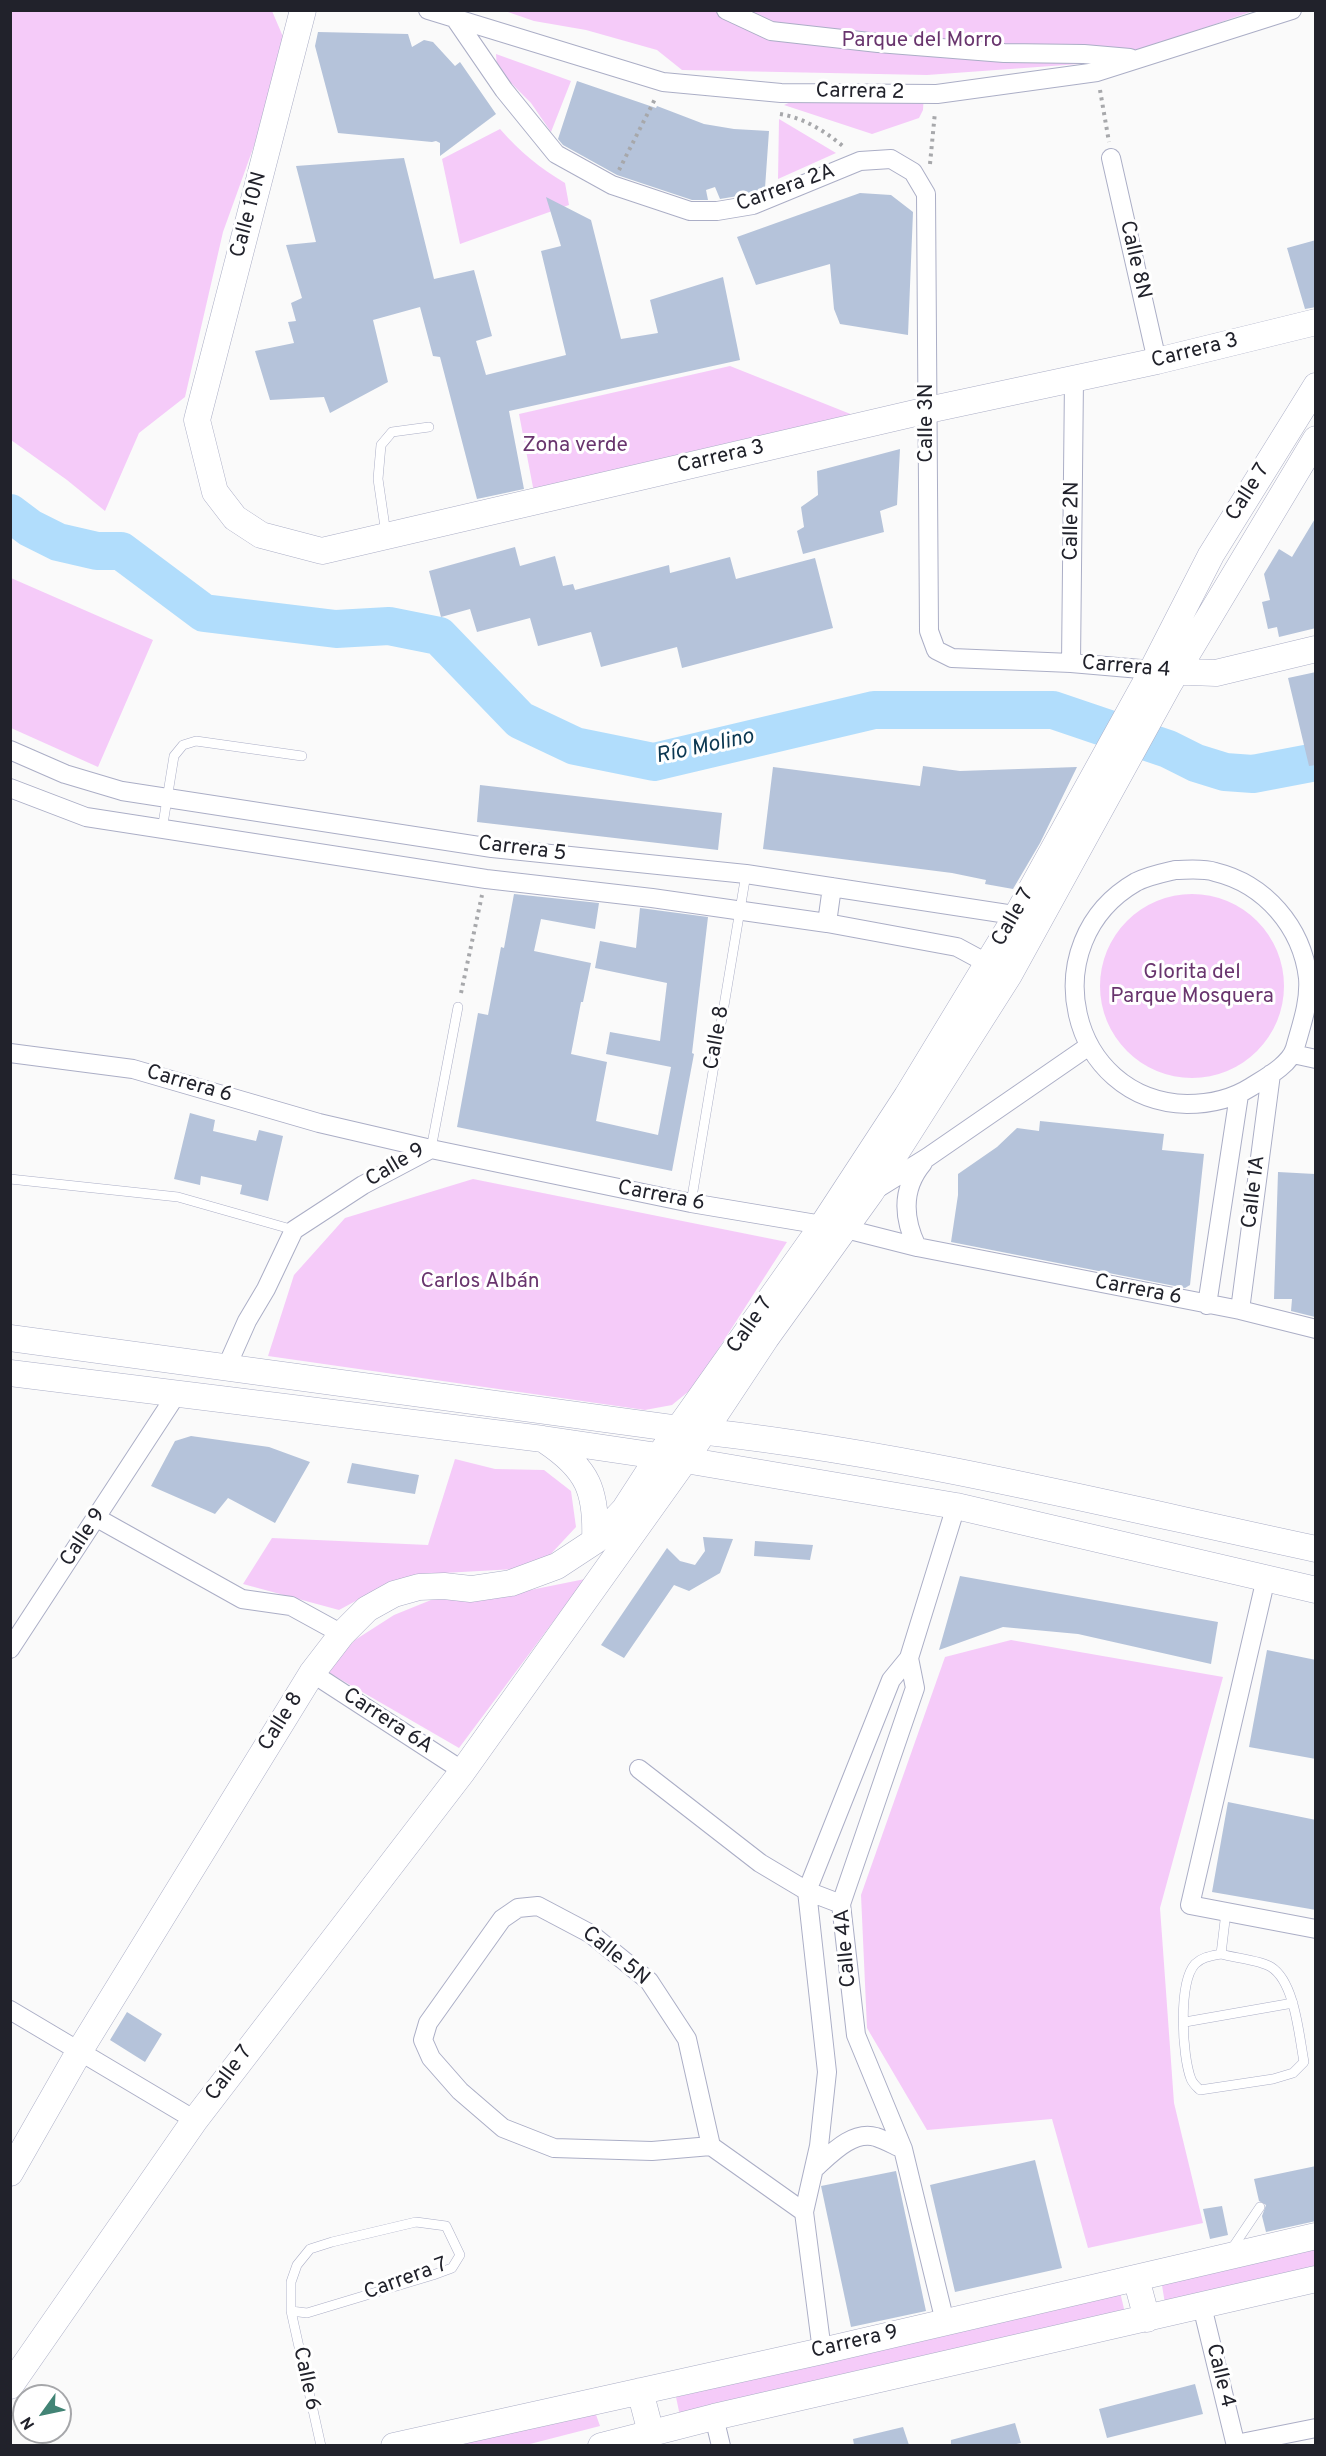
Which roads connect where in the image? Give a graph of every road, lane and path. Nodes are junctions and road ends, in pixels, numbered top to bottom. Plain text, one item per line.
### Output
1 (303, 10) edge
2 (429, 10) edge
3 (726, 10) edge
4 (1292, 10) edge
5 (456, 15) edge
6 (1140, 59) junction
7 (1097, 72) junction
8 (663, 82) junction
9 (937, 94) junction
10 (774, 113) dead end
11 (1111, 158) joint
12 (860, 161) junction
13 (612, 185) junction
14 (926, 194) junction
15 (1316, 322) edge
16 (1157, 361) junction
17 (1074, 379) junction
18 (1316, 387) edge
19 (928, 410) junction
20 (197, 420) joint
21 (429, 427) dead end
22 (1316, 439) edge
23 (386, 536) junction
24 (1316, 649) edge
25 (936, 650) joint
26 (1071, 663) junction
27 (1161, 677) junction
28 (10, 750) edge
29 (302, 756) dead end
30 (10, 788) edge
31 (166, 798) junction
32 (162, 830) junction
33 (655, 865) junction
34 (746, 874) junction
35 (486, 879) junction
36 (832, 887) junction
37 (652, 898) junction
38 (740, 911) junction
39 (1029, 918) junction
40 (827, 922) junction
41 (1308, 946) edge
42 (999, 969) junction
43 (458, 1007) joint
44 (1089, 1046) junction
45 (10, 1053) edge
46 (1293, 1054) junction
47 (1316, 1059) edge
48 (1270, 1074) junction
49 (1239, 1095) junction
50 (431, 1149) junction
51 (928, 1157) junction
52 (10, 1179) edge
53 (871, 1192) junction
54 (691, 1203) junction
55 (834, 1227) junction
56 (294, 1230) junction
57 (917, 1247) junction
58 (1207, 1305) junction
59 (1240, 1310) junction
60 (1316, 1329) edge
61 (10, 1338) edge
62 (227, 1366) junction
63 (10, 1372) edge
64 (176, 1395) junction
65 (679, 1429) junction
66 (705, 1431) junction
67 (543, 1439) junction
68 (659, 1456) junction
69 (685, 1460) junction
70 (956, 1506) junction
71 (97, 1518) junction
72 (595, 1541) junction
73 (1316, 1549) edge
74 (1266, 1578) junction
75 (1316, 1590) edge
76 (342, 1634) junction
77 (10, 1649) edge
78 (909, 1658) junction
79 (312, 1673) junction
80 (639, 1769) dead end
81 (463, 1771) junction
82 (807, 1891) junction
83 (841, 1904) junction
84 (1226, 1912) junction
85 (1316, 1929) edge
86 (1221, 1954) junction
87 (1293, 2003) junction
88 (10, 2010) edge
89 (1185, 2022) junction
90 (79, 2052) junction
91 (195, 2120) junction
92 (711, 2146) junction
93 (903, 2149) junction
94 (814, 2169) junction
95 (10, 2173) edge
96 (1260, 2207) dead end
97 (804, 2212) junction
98 (1316, 2236) edge
99 (1226, 2258) junction
100 (1136, 2278) junction
101 (1316, 2279) edge
102 (1202, 2306) junction
103 (291, 2311) junction
104 (1147, 2319) junction
105 (945, 2322) junction
106 (822, 2351) junction
107 (10, 2386) edge
108 (640, 2391) junction
109 (714, 2417) junction
110 (1316, 2428) edge
111 (651, 2433) junction
112 (321, 2445) edge
113 (394, 2445) edge
114 (601, 2445) edge
115 (721, 2445) edge
116 (1236, 2445) edge

1 - 20 main road, Calle 10N
2 - 5 street, Carrera 2
3 - 6 street
4 - 6 street, Carrera 2
5 - 8 street, Carrera 2
5 - 13 street, Carrera 2A
6 - 7 street, Carrera 2
7 - 9 street, Carrera 2
7 - 11 path
8 - 9 street, Carrera 2
8 - 13 path
9 - 14 path
10 - 12 path
11 - 16 street, Calle 8N
12 - 13 street, Carrera 2A
12 - 14 street, Carrera 2A
14 - 19 street, Calle 3N
15 - 16 main road, Carrera 3
16 - 17 main road, Carrera 3
17 - 19 main road, Carrera 3
17 - 26 street, Calle 2N
18 - 27 main road, Calle 7
19 - 23 main road, Carrera 3
19 - 25 street, Calle 3N
20 - 23 main road, Carrera 3
21 - 23 lane
22 - 27 main road, Calle 7
24 - 27 main road, Carrera 4
25 - 26 street, Carrera 4
26 - 27 street, Carrera 4
27 - 39 main road, Calle 7
28 - 31 street, Carrera 5
29 - 31 lane
30 - 32 street, Carrera 5
31 - 32 lane
31 - 33 street, Carrera 5
32 - 35 street, Carrera 5
33 - 34 street, Carrera 5
33 - 37 street
34 - 36 street, Carrera 5
34 - 38 lane, Calle 8
35 - 37 street, Carrera 5
35 - 43 path
36 - 39 street, Carrera 5
36 - 40 street
37 - 38 street, Carrera 5
38 - 40 street, Carrera 5
38 - 54 lane, Calle 8
39 - 42 main road, Calle 7
40 - 42 street, Carrera 5
41 - 44 street
41 - 46 street
42 - 53 main road, Calle 7
42 - 55 main road, Calle 7
43 - 50 lane, Calle 9
44 - 49 street
44 - 51 street
45 - 50 street, Carrera 6
46 - 47 street
46 - 48 street
48 - 49 street
48 - 59 street, Calle 1A
49 - 58 street, Calle 1A
50 - 54 street, Carrera 6
50 - 56 street, Calle 9
51 - 53 street
51 - 57 street
52 - 56 lane
53 - 55 main road, Calle 7
54 - 55 street, Carrera 6
55 - 57 street, Carrera 6
55 - 65 main road, Calle 7
55 - 66 main road, Calle 7
56 - 62 street
57 - 58 street, Carrera 6
58 - 59 street, Carrera 6
59 - 60 street, Carrera 6
61 - 62 main road
62 - 65 main road
63 - 64 main road
64 - 67 main road
64 - 71 street, Calle 9
65 - 66 main road
65 - 68 main road, Calle 8
66 - 69 main road, Calle 7
66 - 73 main road
67 - 68 main road
67 - 72 main road
68 - 69 main road
68 - 72 main road, Calle 8
69 - 70 main road
69 - 81 main road, Calle 7
70 - 74 main road
70 - 78 street
71 - 76 street
71 - 77 street, Calle 9
72 - 76 main road, Calle 8
74 - 75 main road
74 - 84 street
76 - 79 main road, Calle 8
78 - 82 street
78 - 83 street, Calle 4A
79 - 81 street, Carrera 6A
79 - 90 main road, Calle 8
80 - 82 street
81 - 91 main road, Calle 7
82 - 83 street
82 - 94 street
83 - 93 street, Calle 4A
84 - 85 street
84 - 86 lane
86 - 87 lane
86 - 89 lane
87 - 89 lane
87 - 89 lane
88 - 90 street
90 - 91 street
90 - 95 main road, Calle 8
91 - 107 main road, Calle 7
92 - 92 street, Calle 5N
92 - 97 street
93 - 94 street
93 - 105 street, Calle 4A
94 - 97 street
96 - 99 lane
97 - 106 street
98 - 99 main road, Carrera 9
99 - 100 main road, Carrera 9
100 - 104 main road
100 - 105 main road, Carrera 9
101 - 102 main road, Carrera 9
102 - 104 main road, Carrera 9
102 - 116 street, Calle 4
103 - 103 lane, Carrera 7
103 - 112 lane, Calle 6
104 - 109 main road, Carrera 9
105 - 106 main road, Carrera 9
106 - 108 main road, Carrera 9
108 - 111 main road
108 - 113 main road, Carrera 9
109 - 111 main road, Carrera 9
109 - 115 street
110 - 116 street
111 - 114 main road, Carrera 9

